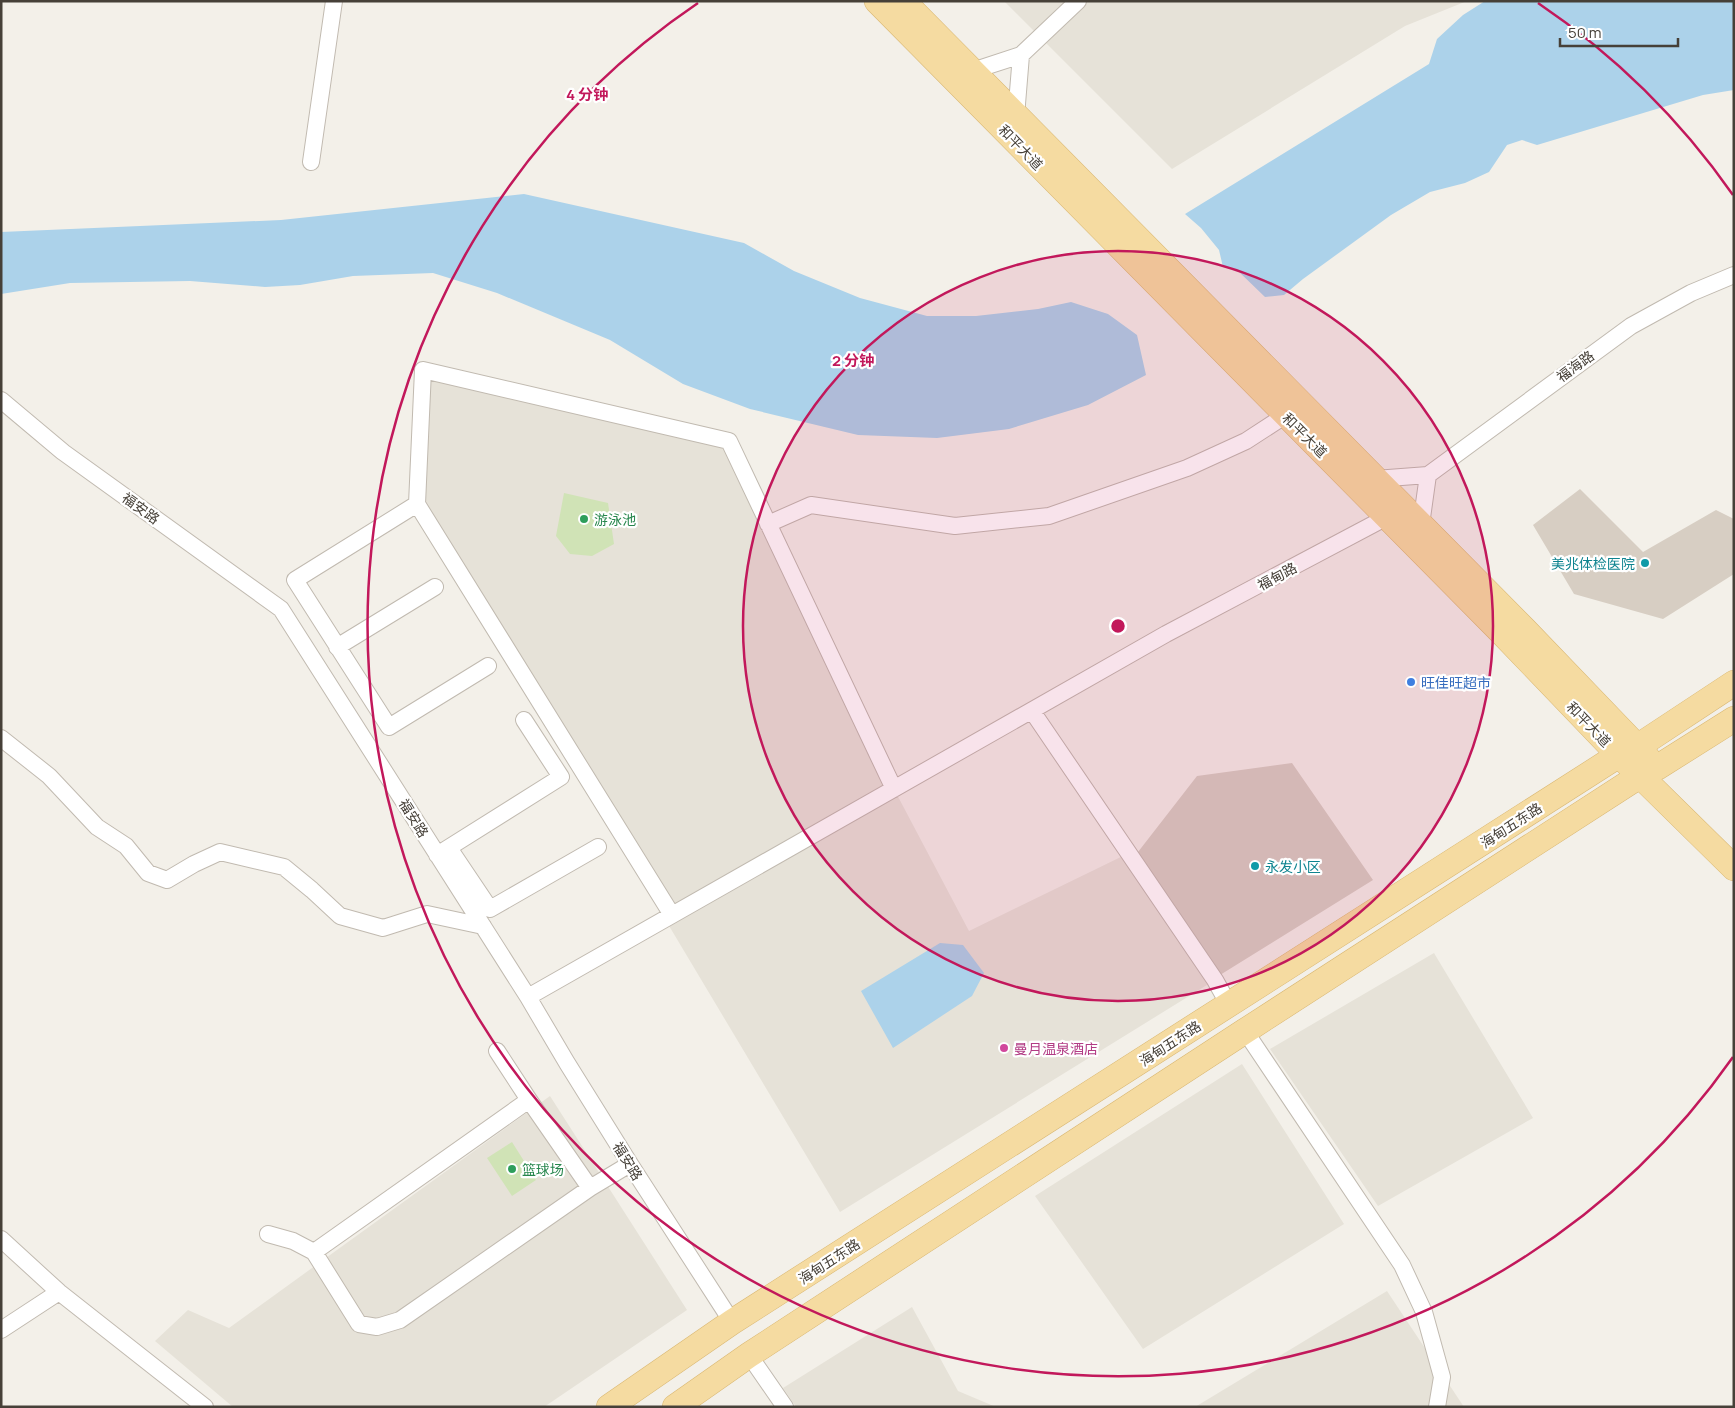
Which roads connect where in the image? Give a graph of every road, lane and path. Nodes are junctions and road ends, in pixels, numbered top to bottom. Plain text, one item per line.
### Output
1 (334, 1) edge
2 (877, 1) edge
3 (903, 1) edge
4 (1078, 1) edge
5 (1021, 55) junction
6 (972, 71) junction
7 (1016, 116) junction
8 (311, 162) dead end
9 (1734, 275) edge
10 (1, 400) edge
11 (1286, 415) junction
12 (1428, 475) junction
13 (1375, 479) junction
14 (417, 504) junction
15 (1387, 517) junction
16 (768, 524) junction
17 (1421, 526) junction
18 (436, 587) dead end
19 (337, 647) junction
20 (488, 666) dead end
21 (1734, 683) edge
22 (1032, 711) junction
23 (1734, 719) edge
24 (524, 720) dead end
25 (1, 738) edge
26 (1628, 751) junction
27 (1649, 771) junction
28 (894, 789) junction
29 (1734, 844) edge
30 (598, 847) dead end
31 (443, 851) junction
32 (1734, 868) edge
33 (672, 915) junction
34 (483, 926) junction
35 (528, 997) junction
36 (1229, 1005) junction
37 (1245, 1031) junction
38 (497, 1051) dead end
39 (529, 1100) junction
40 (630, 1164) junction
41 (590, 1188) junction
42 (268, 1234) dead end
43 (1, 1239) edge
44 (314, 1252) junction
45 (59, 1292) junction
46 (732, 1322) junction
47 (1, 1330) edge
48 (749, 1355) junction
49 (205, 1407) edge
50 (609, 1407) edge
51 (675, 1407) edge
52 (785, 1407) edge
53 (1437, 1407) edge

1 - 8 street
2 - 11 main road, 和平大道
3 - 6 main road, 和平大道
4 - 5 street
5 - 6 street
5 - 7 street
6 - 7 main road, 和平大道
7 - 13 main road, 和平大道
9 - 12 street, 福海路
10 - 31 street, 福安路
11 - 15 main road, 和平大道
11 - 16 street
12 - 13 street
12 - 17 street
13 - 17 main road, 和平大道
14 - 16 street
14 - 19 street
14 - 33 street
15 - 22 street, 福甸路
15 - 26 main road, 和平大道
16 - 28 street
17 - 26 main road, 和平大道
18 - 19 street
19 - 20 street
21 - 26 main road, 海甸五东路
22 - 28 street, 福甸路
22 - 36 street
23 - 27 main road, 海甸五东路
24 - 31 street
25 - 34 street
26 - 27 main road, 和平大道
26 - 36 main road, 海甸五东路
27 - 29 main road, 和平大道
27 - 32 main road, 和平大道
27 - 37 main road, 海甸五东路
28 - 33 street, 福甸路
30 - 31 street
31 - 34 street, 福安路
33 - 35 street, 福甸路
34 - 35 street, 福安路
35 - 40 street, 福安路
36 - 46 main road, 海甸五东路
37 - 48 main road, 海甸五东路
37 - 53 street
38 - 39 street
39 - 41 street
39 - 44 street
40 - 41 street
40 - 46 street, 福安路
41 - 44 street
42 - 44 street
43 - 45 street
45 - 47 street
45 - 49 street
46 - 50 main road, 海甸五东路
48 - 51 main road, 海甸五东路
48 - 52 street

